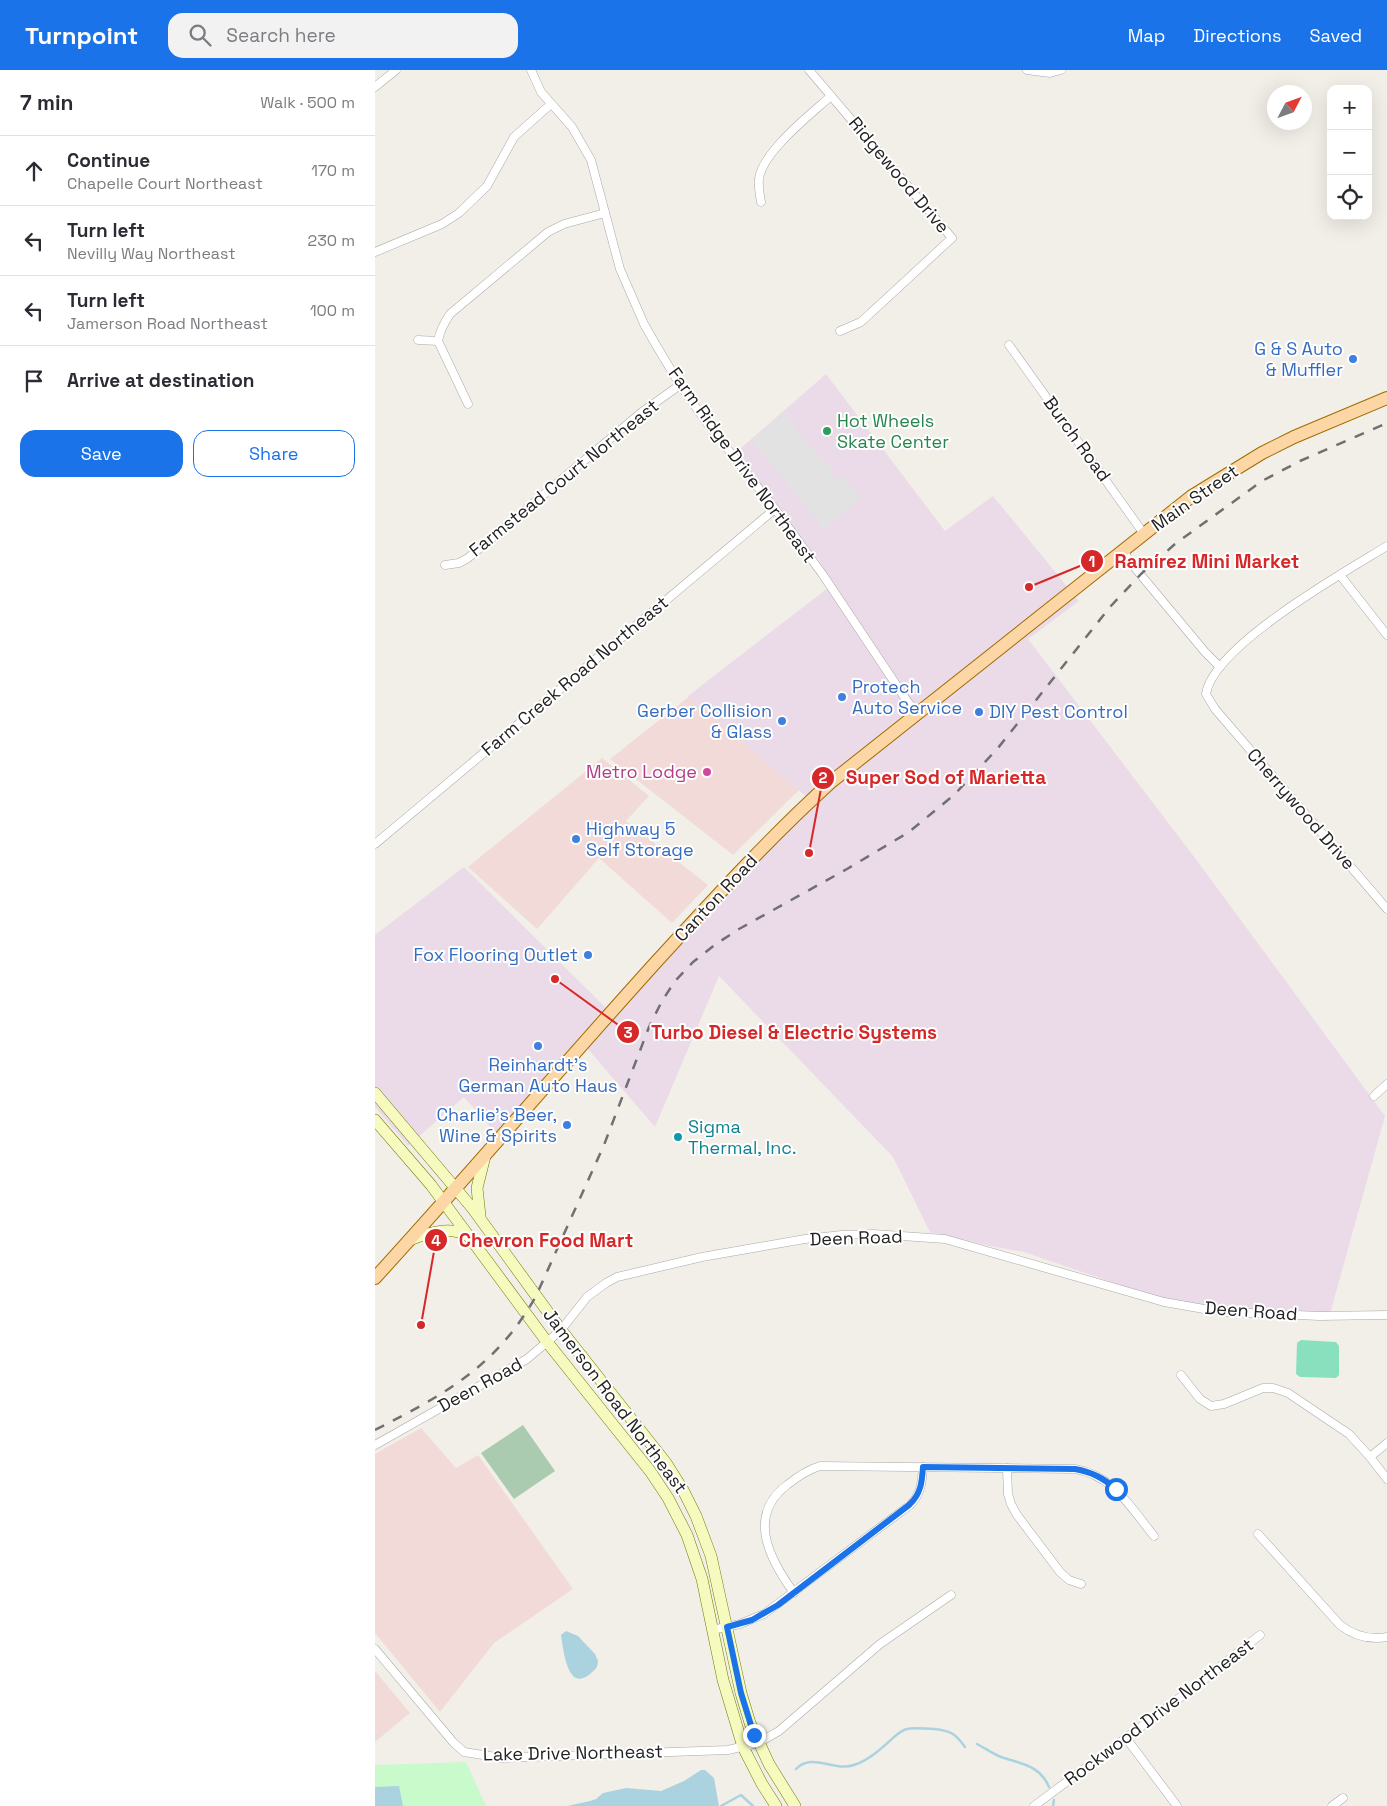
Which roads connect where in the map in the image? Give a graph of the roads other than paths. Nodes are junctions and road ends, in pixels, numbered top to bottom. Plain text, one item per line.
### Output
1 (396, 70) edge
2 (531, 70) edge
3 (809, 70) edge
4 (1027, 70) edge
5 (1061, 70) edge
6 (375, 87) edge
7 (831, 96) junction
8 (551, 104) junction
9 (761, 202) dead end
10 (605, 214) junction
11 (375, 252) edge
12 (840, 331) dead end
13 (418, 340) dead end
14 (438, 341) junction
15 (1009, 345) dead end
16 (680, 385) junction
17 (1387, 398) edge
18 (468, 404) dead end
19 (775, 509) junction
20 (1144, 534) junction
21 (1387, 546) edge
22 (1123, 550) junction
23 (445, 565) dead end
24 (1340, 576) junction
25 (1023, 629) joint
26 (1387, 635) edge
27 (1219, 667) junction
28 (917, 713) junction
29 (375, 844) edge
30 (1387, 909) edge
31 (1387, 1084) edge
32 (375, 1093) edge
33 (1374, 1096) dead end
34 (375, 1120) edge
35 (485, 1156) junction
36 (457, 1188) junction
37 (444, 1202) junction
38 (481, 1220) junction
39 (471, 1237) junction
40 (409, 1240) junction
41 (375, 1278) edge
42 (1387, 1314) edge
43 (561, 1330) junction
44 (547, 1342) junction
45 (1181, 1375) dead end
46 (1387, 1443) edge
47 (375, 1445) edge
48 (1370, 1456) junction
49 (923, 1467) junction
50 (1007, 1468) junction
51 (1387, 1479) edge
52 (1258, 1534) dead end
53 (1154, 1536) dead end
54 (1081, 1584) dead end
55 (794, 1593) junction
56 (951, 1595) dead end
57 (727, 1627) junction
58 (713, 1630) junction
59 (1261, 1635) dead end
60 (1387, 1637) edge
61 (375, 1649) edge
62 (1125, 1738) junction
63 (758, 1743) junction
64 (743, 1747) junction
65 (1343, 1798) dead end
66 (776, 1806) edge
67 (795, 1806) edge
68 (1035, 1806) edge
69 (1177, 1806) edge
70 (1332, 1806) edge

1 - 6 street
2 - 8 street, Farm Ridge Drive Northeast
3 - 7 street, Ridgewood Drive
4 - 5 street
7 - 9 street
7 - 12 street, Ridgewood Drive
8 - 10 street, Farm Ridge Drive Northeast
8 - 11 street
10 - 14 street
10 - 16 street, Farm Ridge Drive Northeast
13 - 14 street
14 - 18 street
15 - 20 street, Burch Road
16 - 19 street, Farm Ridge Drive Northeast
16 - 23 street, Farmstead Court Northeast
17 - 20 main road, Main Street
19 - 28 street, Farm Ridge Drive Northeast
19 - 29 street, Farm Creek Road Northeast
20 - 22 main road, Main Street
21 - 24 street
22 - 25 main road, Main Street
22 - 27 street
24 - 26 street
24 - 27 street
25 - 28 main road, Canton Road
27 - 30 street, Cherrywood Drive
28 - 35 main road, Canton Road
31 - 33 street
32 - 36 street, Jamerson Road Northeast
34 - 37 street, Jamerson Road Northeast
35 - 36 main road, Canton Road
35 - 38 street
36 - 37 main road, Canton Road
36 - 38 street, Jamerson Road Northeast
37 - 39 street, Jamerson Road Northeast
37 - 40 main road, Canton Road
38 - 43 street, Jamerson Road Northeast
39 - 40 street
39 - 44 street, Jamerson Road Northeast
40 - 41 main road, Canton Road
42 - 43 street, Deen Road
43 - 44 street, Deen Road
43 - 57 street, Jamerson Road Northeast
44 - 47 street, Deen Road
44 - 58 street, Jamerson Road Northeast
45 - 48 street
46 - 48 street
48 - 51 street
49 - 50 street
49 - 55 street
49 - 55 street
50 - 53 street
50 - 54 street
52 - 60 street
55 - 57 street
56 - 63 street, Lake Drive Northeast
57 - 58 street
57 - 63 street, Jamerson Road Northeast
58 - 64 street, Jamerson Road Northeast
59 - 62 street, Rockwood Drive Northeast
61 - 64 street, Lake Drive Northeast
62 - 68 street, Rockwood Drive Northeast
62 - 69 street
63 - 64 street, Lake Drive Northeast
63 - 67 street, Jamerson Road Northeast
64 - 66 street, Jamerson Road Northeast
65 - 70 street

